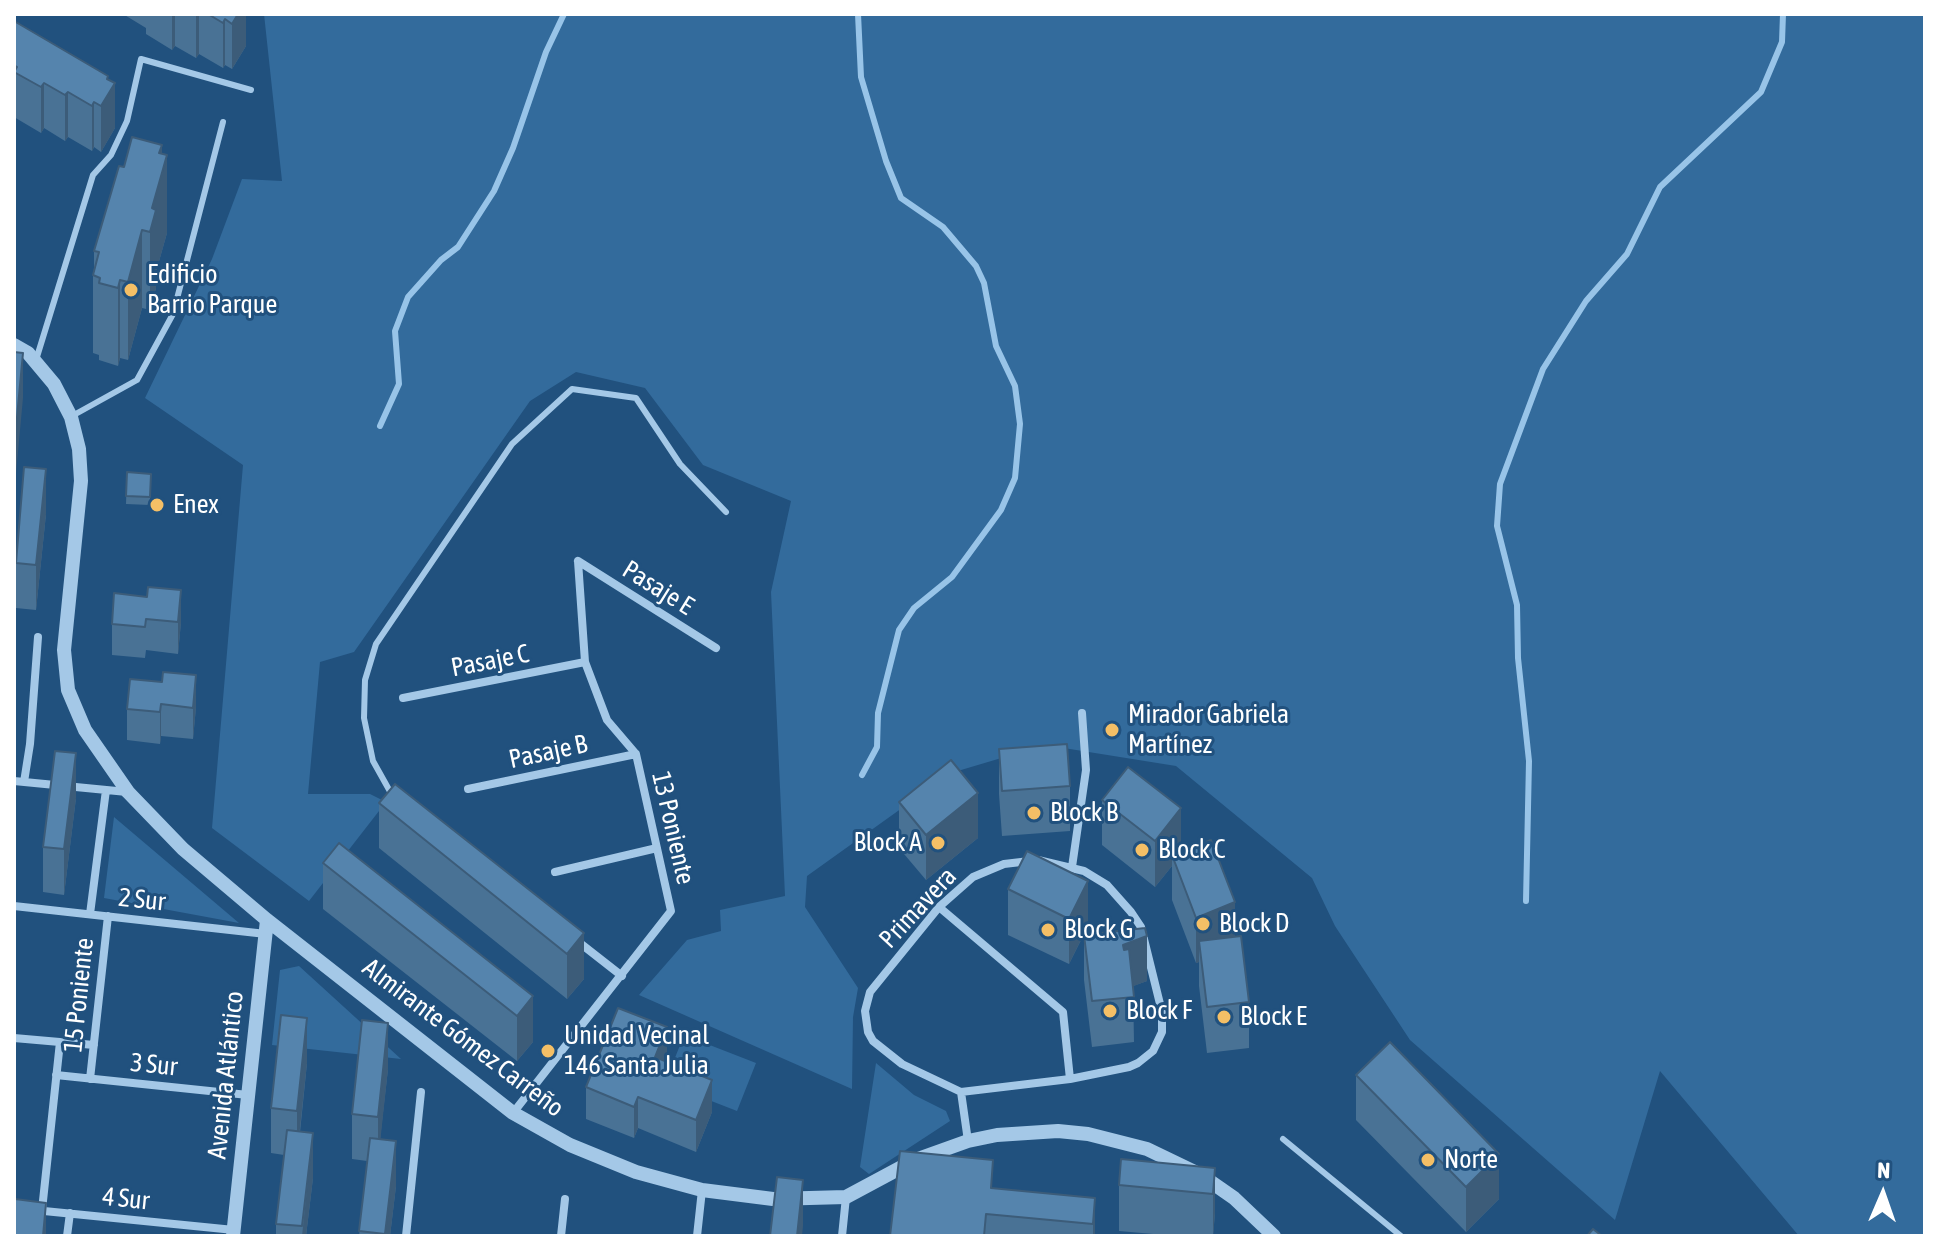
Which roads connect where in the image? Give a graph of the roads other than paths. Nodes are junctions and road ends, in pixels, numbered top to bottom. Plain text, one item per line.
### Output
1 (251, 90) dead end
2 (223, 122) dead end
3 (14, 345) edge
4 (36, 360) junction
5 (71, 417) junction
6 (726, 512) dead end
7 (578, 561) joint
8 (38, 637) dead end
9 (716, 648) dead end
10 (585, 662) junction
11 (403, 698) dead end
12 (1082, 713) dead end
13 (636, 754) junction
14 (14, 781) edge
15 (24, 782) junction
16 (468, 789) dead end
17 (106, 790) junction
18 (128, 792) junction
19 (395, 800) edge
20 (657, 848) junction
21 (1072, 867) junction
22 (555, 872) dead end
23 (14, 906) edge
24 (939, 907) junction
25 (90, 914) junction
26 (108, 916) junction
27 (267, 927) junction
28 (572, 937) edge
29 (622, 976) junction
30 (14, 1038) edge
31 (60, 1042) junction
32 (94, 1045) junction
33 (56, 1075) junction
34 (90, 1079) junction
35 (1070, 1079) junction
36 (421, 1092) dead end
37 (961, 1092) junction
38 (248, 1095) junction
39 (513, 1113) junction
40 (1283, 1139) dead end
41 (968, 1141) junction
42 (702, 1190) junction
43 (846, 1197) junction
44 (565, 1199) dead end
45 (14, 1208) edge
46 (42, 1211) junction
47 (70, 1213) junction
48 (233, 1233) edge
49 (67, 1236) edge
50 (406, 1236) edge
51 (561, 1236) edge
52 (697, 1236) edge
53 (842, 1236) edge
54 (1274, 1236) edge
55 (1401, 1236) edge

1 - 4 lane
2 - 5 lane
3 - 4 street, Almirante Gómez Carreño
4 - 5 street, Almirante Gómez Carreño
5 - 18 street, Almirante Gómez Carreño
6 - 19 lane
7 - 9 street, Pasaje E
7 - 10 street, 13 Poniente
8 - 15 street
10 - 11 street, Pasaje C
10 - 13 street, 13 Poniente
12 - 21 street
13 - 16 street, Pasaje B
13 - 20 street, 13 Poniente
14 - 15 street
15 - 17 street
17 - 18 street
17 - 25 street, 15 Poniente
18 - 27 street, Almirante Gómez Carreño
20 - 22 street
20 - 29 street, 13 Poniente
21 - 24 street, Primavera
21 - 35 street, Primavera
23 - 25 street, 2 Sur
24 - 35 street
24 - 37 street, Primavera
25 - 26 street, 2 Sur
26 - 27 street, 2 Sur
26 - 32 street, 15 Poniente
27 - 38 street, Avenida Atlántico
27 - 39 street, Almirante Gómez Carreño
28 - 29 street
29 - 39 street, 13 Poniente
30 - 31 street, 3 Sur
31 - 32 street, 3 Sur
31 - 33 street, 15 Poniente
32 - 34 street, 15 Poniente
33 - 34 street, 3 Sur
33 - 46 street, 15 Poniente
34 - 38 street, 3 Sur
35 - 37 street, Primavera
36 - 50 street
37 - 41 street
38 - 48 street, Avenida Atlántico
39 - 42 street, Almirante Gómez Carreño
40 - 55 lane
41 - 43 street, Almirante Gómez Carreño
41 - 54 street, Almirante Gómez Carreño
42 - 43 street, Almirante Gómez Carreño
42 - 52 street
43 - 53 street
44 - 51 street
45 - 46 street, 4 Sur
46 - 47 street, 4 Sur
47 - 48 street, 4 Sur
47 - 49 street

